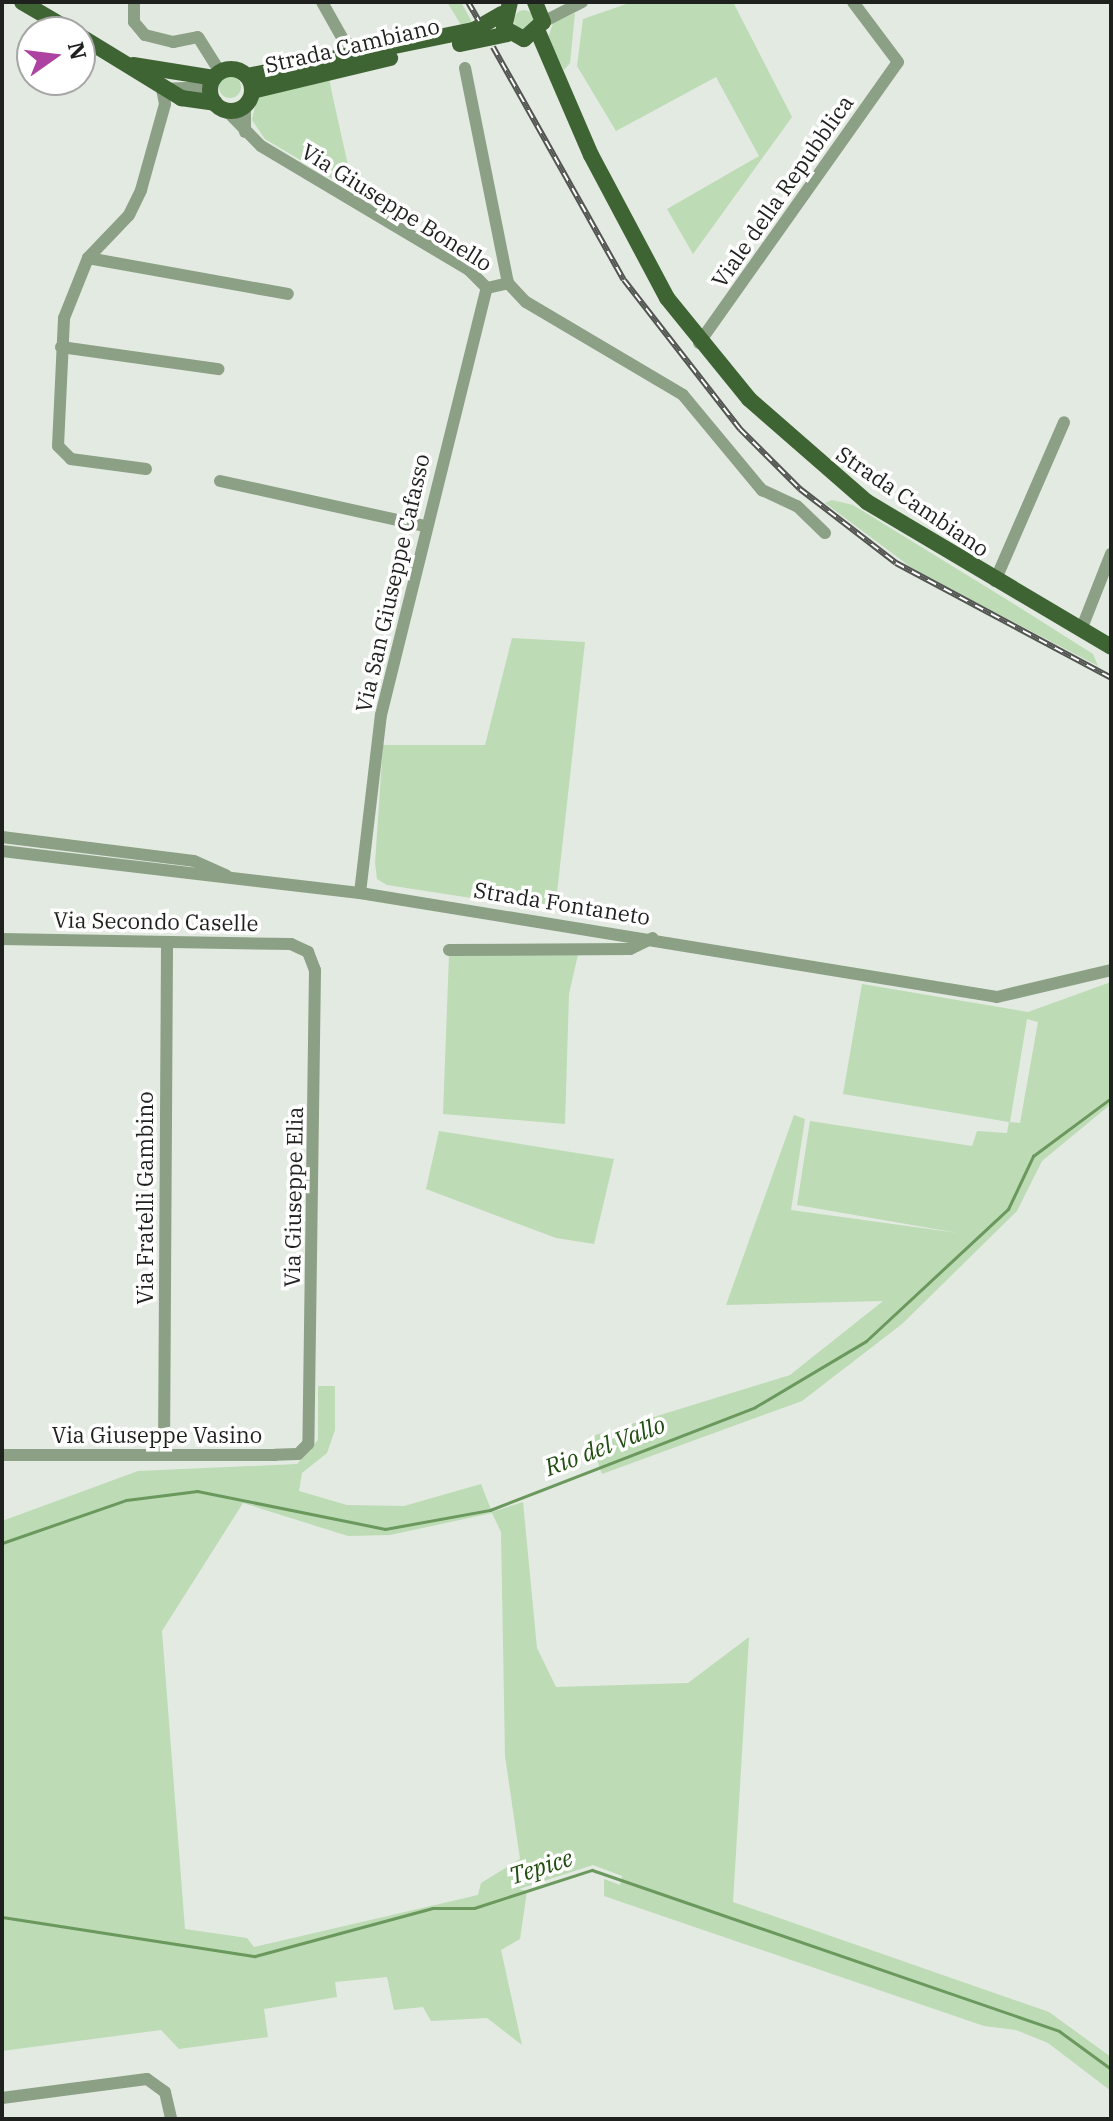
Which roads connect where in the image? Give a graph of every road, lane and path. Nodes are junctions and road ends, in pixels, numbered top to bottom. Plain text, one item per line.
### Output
1 (22, 2) edge
2 (134, 2) edge
3 (322, 2) edge
4 (582, 2) edge
5 (853, 2) edge
6 (505, 6) edge
7 (46, 16) edge
8 (532, 23) edge
9 (344, 41) junction
10 (96, 45) edge
11 (362, 52) junction
12 (327, 59) junction
13 (124, 62) junction
14 (465, 68) dead end
15 (162, 89) junction
16 (217, 90) junction
17 (248, 90) junction
18 (245, 132) junction
19 (88, 258) junction
20 (508, 283) junction
21 (487, 288) junction
22 (288, 294) dead end
23 (699, 343) junction
24 (61, 347) junction
25 (218, 369) dead end
26 (1064, 422) dead end
27 (146, 469) dead end
28 (220, 481) dead end
29 (424, 526) junction
30 (825, 533) dead end
31 (1111, 554) edge
32 (995, 581) junction
33 (1081, 630) junction
34 (1111, 647) edge
35 (2, 837) edge
36 (2, 851) edge
37 (236, 880) junction
38 (360, 893) junction
39 (653, 938) junction
40 (2, 939) edge
41 (167, 942) junction
42 (449, 950) dead end
43 (308, 952) joint
44 (1111, 970) edge
45 (308, 1444) joint
46 (164, 1454) junction
47 (2, 1455) edge
48 (2, 2098) edge
49 (171, 2119) edge

1 - 7 main road
2 - 16 street, Via Giuseppe Bonello
3 - 9 street
4 - 8 street
5 - 23 street, Viale della Repubblica
6 - 8 main road
6 - 11 main road, Strada Cambiano
8 - 17 main road, Strada Cambiano
8 - 23 main road, Strada Cambiano
9 - 11 street
9 - 12 street
10 - 13 main road
11 - 12 main road, Strada Cambiano
12 - 17 main road, Strada Cambiano
13 - 15 main road
13 - 16 main road
14 - 20 street
15 - 16 main road
15 - 19 street
16 - 17 main road
16 - 17 main road
16 - 18 street, Via Giuseppe Bonello
17 - 18 street
18 - 21 street, Via Giuseppe Bonello
19 - 22 street
19 - 24 street
20 - 21 street, Via Giuseppe Bonello
20 - 30 street, Via Giuseppe Bonello
21 - 29 street, Via San Giuseppe Cafasso
23 - 32 main road, Strada Cambiano
24 - 25 street
24 - 27 street
26 - 32 street
28 - 29 street
29 - 38 street, Via San Giuseppe Cafasso
31 - 33 street
32 - 33 main road, Strada Cambiano
33 - 34 main road, Strada Cambiano
35 - 37 street
36 - 37 street, Strada Fontaneto
37 - 38 street, Strada Fontaneto
38 - 39 street, Strada Fontaneto
39 - 42 street
39 - 44 street, Strada Fontaneto
40 - 41 street, Via Secondo Caselle
41 - 43 street, Via Secondo Caselle
41 - 46 street, Via Fratelli Gambino
43 - 45 street, Via Giuseppe Elia
45 - 46 street, Via Giuseppe Vasino
46 - 47 street, Via Giuseppe Vasino
48 - 49 street

